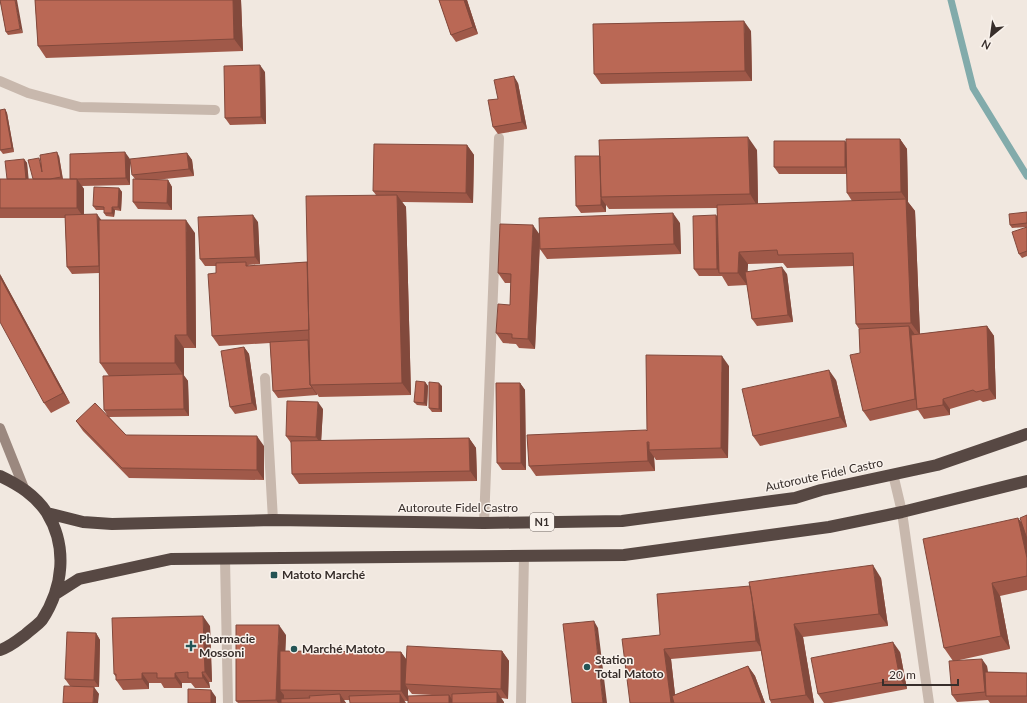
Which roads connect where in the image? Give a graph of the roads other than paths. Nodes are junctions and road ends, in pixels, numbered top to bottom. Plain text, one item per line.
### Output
1 (0, 80) edge
2 (215, 110) dead end
3 (499, 138) edge
4 (265, 378) dead end
5 (0, 428) edge
6 (1027, 434) edge
7 (893, 474) junction
8 (0, 476) edge
9 (1027, 481) edge
10 (24, 488) junction
11 (902, 512) junction
12 (47, 513) junction
13 (273, 520) junction
14 (484, 523) junction
15 (524, 556) junction
16 (225, 559) junction
17 (56, 593) junction
18 (0, 650) edge
19 (228, 703) edge
20 (521, 703) edge
21 (929, 703) edge

1 - 2 street
3 - 14 street
4 - 13 street
5 - 10 street
6 - 7 highway, Autoroute Fidel Castro / N1
7 - 11 street
7 - 14 highway, Autoroute Fidel Castro / N1
8 - 10 highway
9 - 11 highway
10 - 12 highway
11 - 15 highway
11 - 21 street
12 - 13 highway, Autoroute Fidel Castro / N1
12 - 17 highway
13 - 14 highway, Autoroute Fidel Castro / N1
15 - 16 highway
15 - 20 street
16 - 17 highway
16 - 19 street
17 - 18 highway

